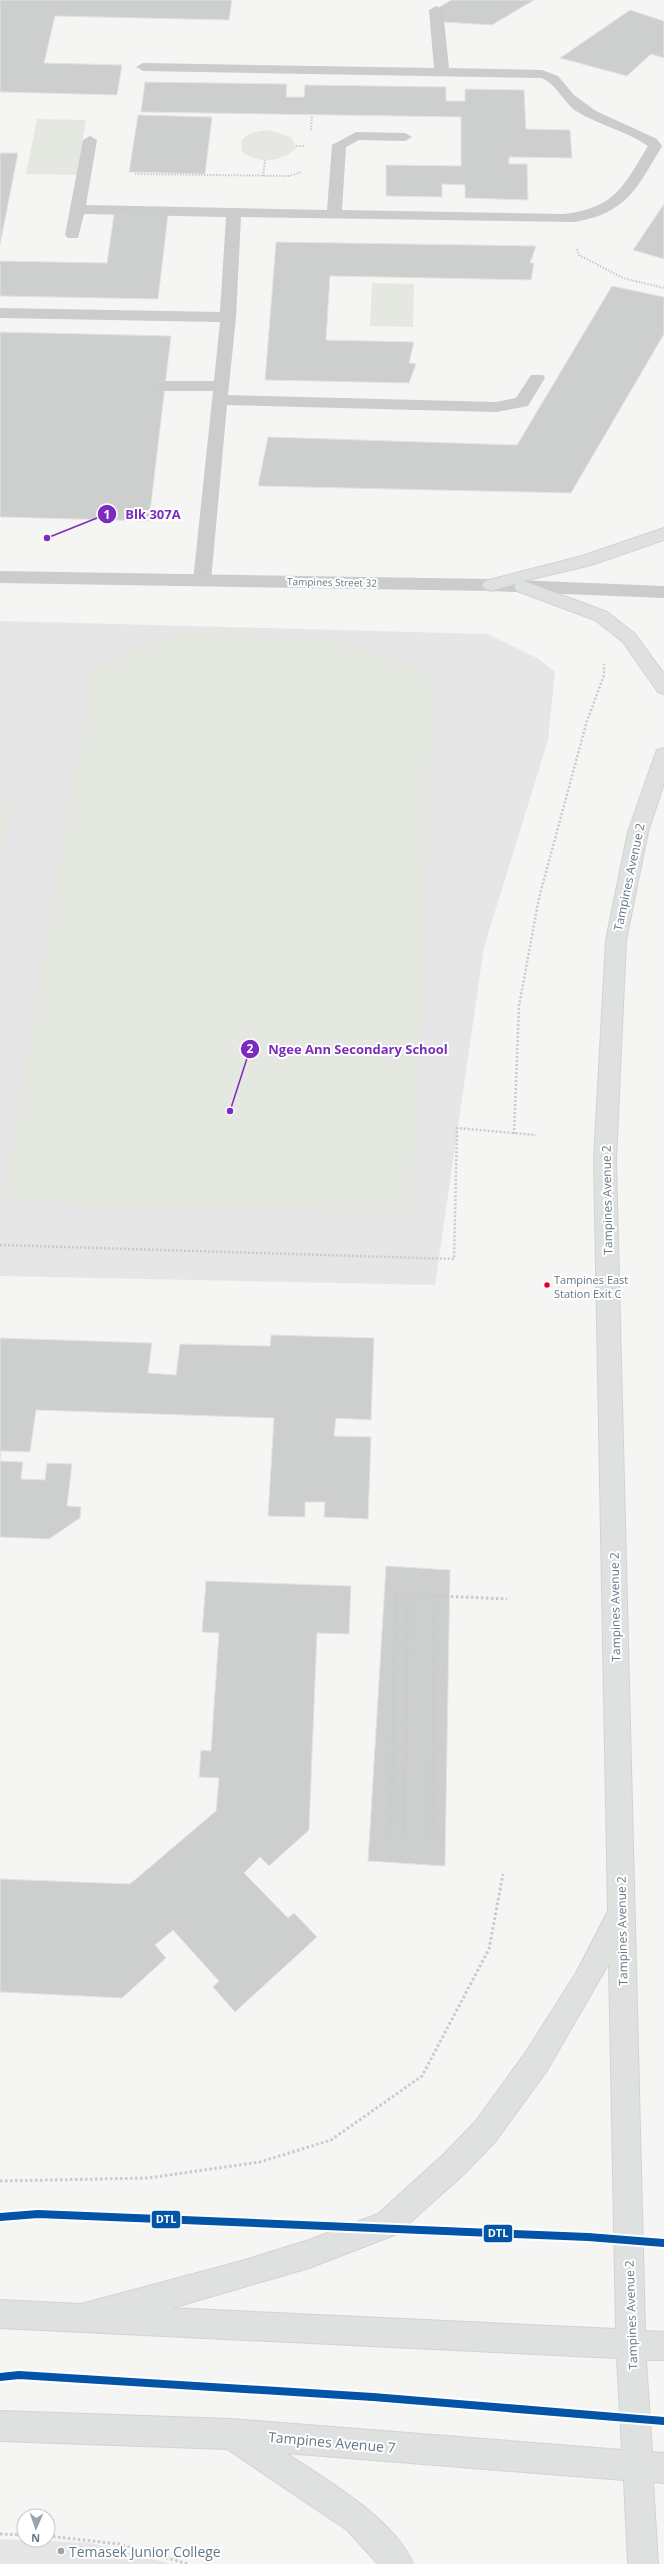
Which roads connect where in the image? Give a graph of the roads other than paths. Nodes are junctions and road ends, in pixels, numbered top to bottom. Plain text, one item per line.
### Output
1 (436, 10) dead end
2 (143, 67) dead end
3 (442, 73) junction
4 (405, 137) dead end
5 (90, 140) dead end
6 (78, 209) junction
7 (234, 212) junction
8 (334, 214) junction
9 (73, 235) dead end
10 (0, 313) edge
11 (228, 317) junction
12 (537, 378) dead end
13 (165, 386) dead end
14 (220, 393) junction
15 (664, 534) edge
16 (0, 577) edge
17 (202, 581) junction
18 (491, 585) junction
19 (523, 587) junction
20 (664, 592) edge
21 (664, 688) edge
22 (664, 754) edge
23 (621, 1913) junction
24 (0, 2314) edge
25 (81, 2318) junction
26 (631, 2345) junction
27 (664, 2346) edge
28 (0, 2426) edge
29 (230, 2434) junction
30 (651, 2467) edge
31 (398, 2564) edge
32 (643, 2564) edge

1 - 3 street
2 - 3 street
3 - 8 street
4 - 8 street
5 - 6 street
6 - 7 street
6 - 9 street
7 - 8 street
7 - 11 street
10 - 11 street
11 - 14 street
12 - 14 street
13 - 14 street
14 - 17 street
15 - 18 main road
16 - 17 street, Tampines Street 32
17 - 18 street, Tampines Street 32
18 - 19 street, Tampines Street 32
19 - 20 street, Tampines Street 32
19 - 21 main road
22 - 23 main road, Tampines Avenue 2
23 - 25 main road
23 - 26 main road, Tampines Avenue 2
24 - 25 main road
25 - 26 main road
26 - 27 main road
26 - 30 main road, Tampines Avenue 2
28 - 29 main road, Tampines Avenue 7
29 - 30 main road, Tampines Avenue 7
29 - 31 main road
30 - 32 main road, Tampines Avenue 2

